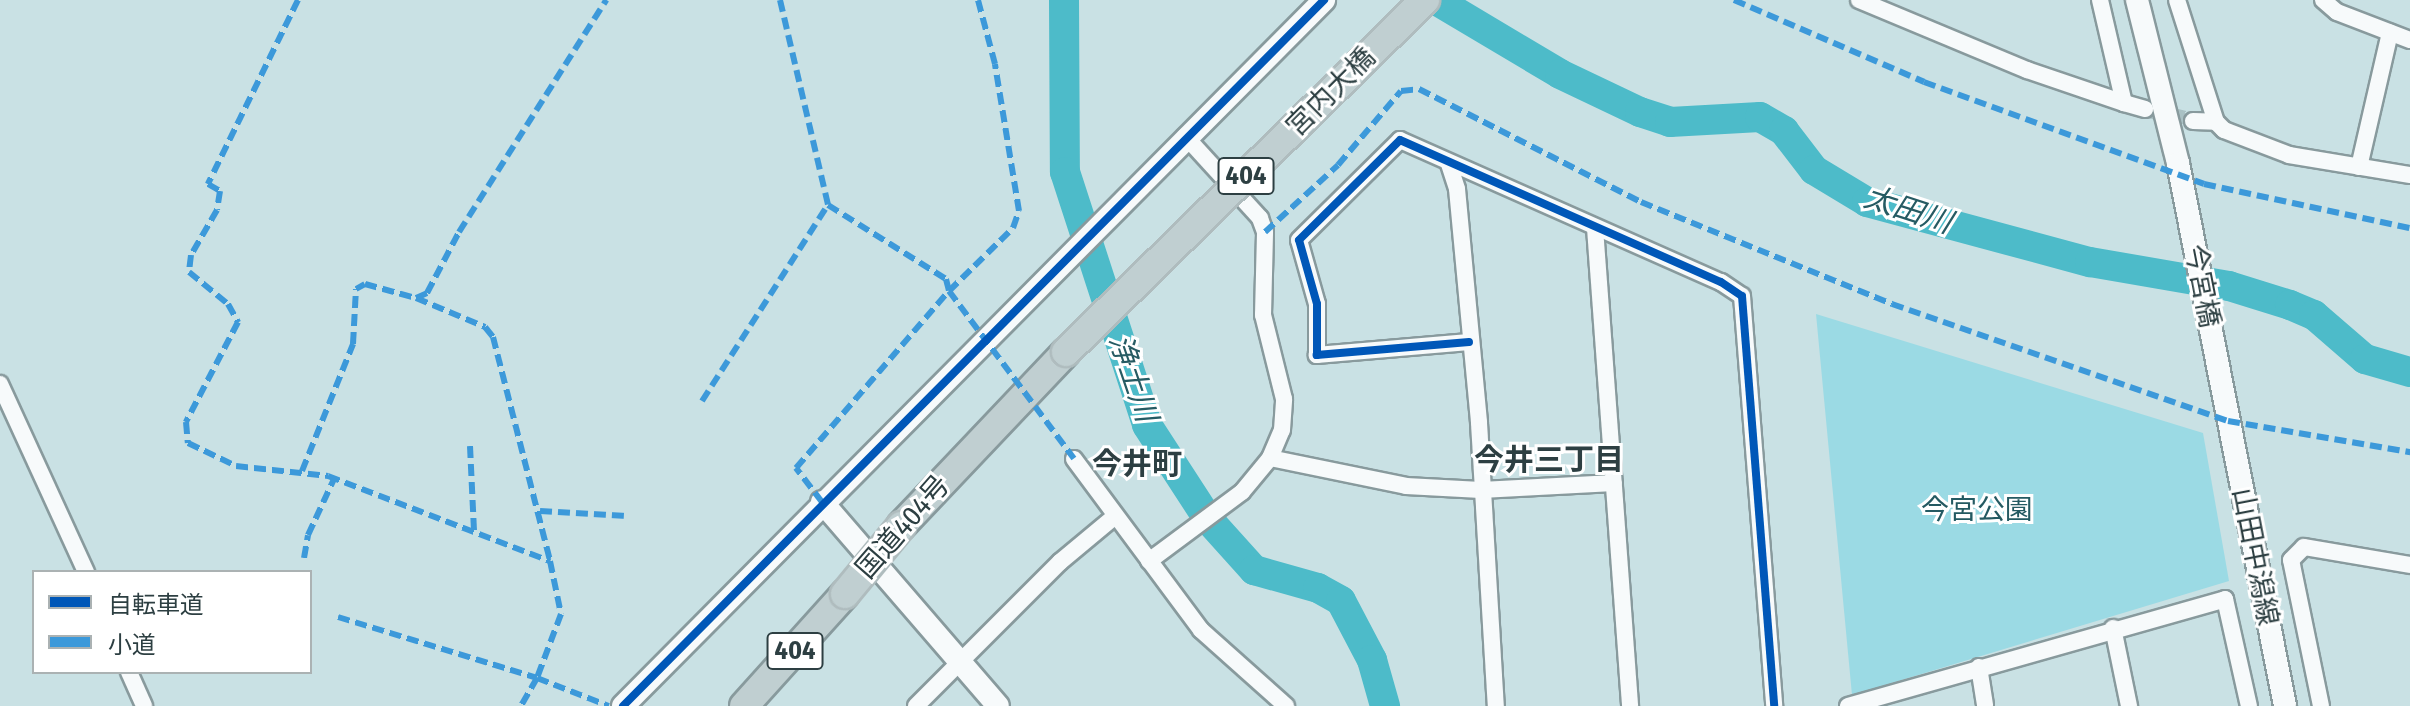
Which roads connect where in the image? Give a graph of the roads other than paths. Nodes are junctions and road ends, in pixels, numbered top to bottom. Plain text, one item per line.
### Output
1 (1425, 0) edge
2 (1859, 0) edge
3 (2100, 0) edge
4 (2137, 0) edge
5 (2177, 0) edge
6 (2323, 0) edge
7 (1316, 6) edge
8 (2390, 33) junction
9 (2410, 40) edge
10 (2124, 103) junction
11 (2145, 109) tunnel mouth
12 (2193, 121) tunnel mouth
13 (2216, 122) junction
14 (1185, 136) junction
15 (1449, 164) junction
16 (2359, 167) junction
17 (2410, 175) edge
18 (1595, 228) junction
19 (1469, 342) junction
20 (1066, 352) joint
21 (0, 384) edge
22 (2226, 408) joint
23 (1270, 458) junction
24 (1074, 459) dead end
25 (1614, 483) junction
26 (1481, 490) junction
27 (822, 502) junction
28 (1114, 517) junction
29 (1149, 561) junction
30 (2410, 565) edge
31 (85, 570) edge
32 (2113, 628) junction
33 (962, 661) junction
34 (1979, 667) junction
35 (130, 674) edge
36 (144, 706) edge
37 (623, 706) edge
38 (744, 706) edge
39 (916, 706) edge
40 (998, 706) edge
41 (1286, 706) edge
42 (1496, 706) edge
43 (1630, 706) edge
44 (1774, 706) edge
45 (1848, 706) edge
46 (1985, 706) edge
47 (2129, 706) edge
48 (2249, 706) edge
49 (2285, 706) edge
50 (2321, 706) edge

1 - 20 highway, 宮内大橋 / 404, bridge
2 - 10 street
3 - 10 street
4 - 22 street, 今宮橋
5 - 13 street
6 - 8 street
7 - 14 street
8 - 9 street
8 - 16 street
10 - 11 street
12 - 13 street
13 - 16 street
14 - 23 street
14 - 27 street
15 - 18 street
15 - 19 street
15 - 19 street
16 - 17 street
18 - 25 street
18 - 44 street
19 - 26 street
20 - 38 highway, 国道404号 / 404, bridge
21 - 31 street
22 - 49 street, 山田中潟線
23 - 26 street
23 - 29 street
24 - 28 street
25 - 26 street
25 - 43 street
26 - 42 street
27 - 33 street
27 - 37 street
28 - 29 street
28 - 33 street
29 - 41 street
30 - 50 street
32 - 34 street
32 - 47 street
32 - 48 street
33 - 39 street
33 - 40 street
34 - 45 street
34 - 46 street
35 - 36 street

